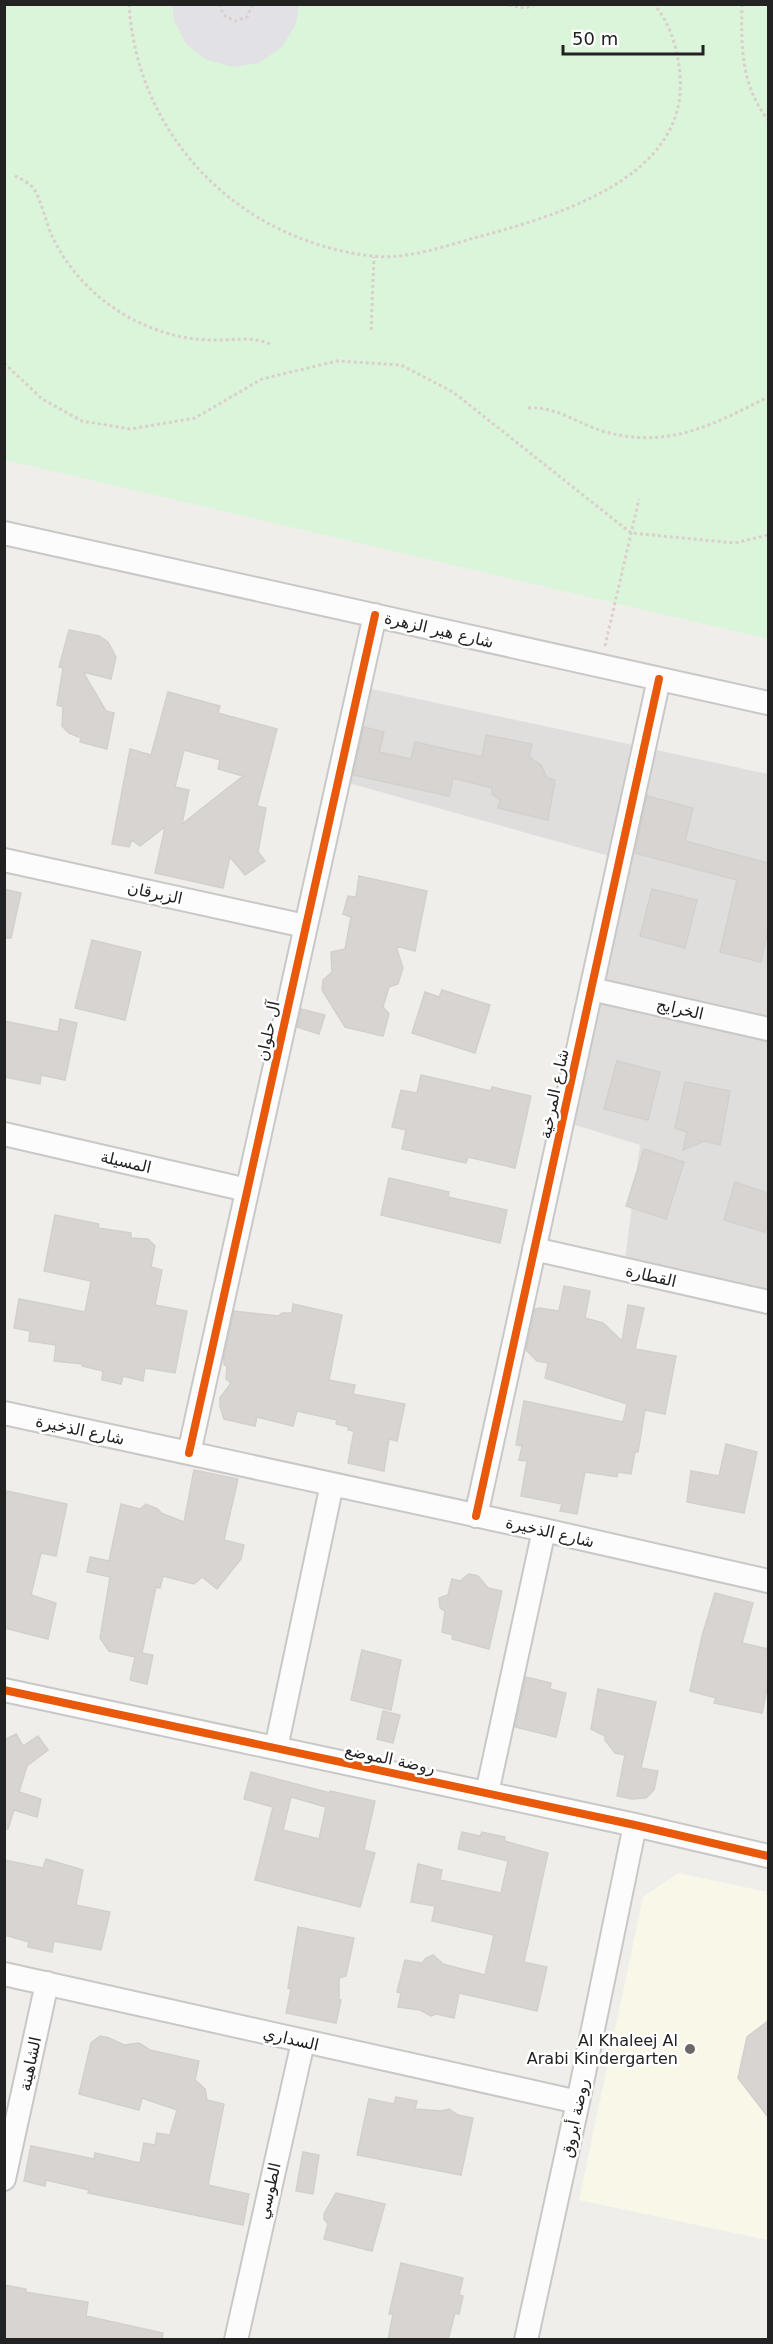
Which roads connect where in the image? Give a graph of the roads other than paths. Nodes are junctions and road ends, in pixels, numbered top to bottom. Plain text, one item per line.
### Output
1 (4, 533) edge
2 (375, 615) junction
3 (660, 679) junction
4 (768, 703) edge
5 (4, 860) edge
6 (305, 926) junction
7 (591, 989) junction
8 (768, 1029) edge
9 (4, 1134) edge
10 (247, 1190) junction
11 (534, 1250) junction
12 (768, 1302) edge
13 (4, 1413) edge
14 (189, 1453) junction
15 (332, 1484) junction
16 (476, 1516) junction
17 (544, 1530) junction
18 (768, 1581) edge
19 (4, 1690) edge
20 (276, 1748) junction
21 (487, 1793) junction
22 (635, 1825) junction
23 (768, 1856) edge
24 (4, 1974) edge
25 (47, 1983) junction
26 (303, 2042) junction
27 (578, 2102) junction
28 (4, 2179) edge
29 (236, 2340) edge
30 (526, 2340) edge

1 - 2 street, شارع هير الزهرة
2 - 3 street, شارع هير الزهرة
2 - 6 street, آل حلوان
3 - 4 street, شارع هير الزهرة
3 - 7 street, شارع المرخية
5 - 6 street, الزبرقان
6 - 10 street, آل حلوان
7 - 8 street, الخرايج
7 - 11 street, شارع المرخية
9 - 10 street, المسيلة
10 - 14 street, آل حلوان
11 - 12 street, القطارة
11 - 16 street, شارع المرخية
13 - 14 street, شارع الذخيرة
14 - 15 street, شارع الذخيرة
15 - 16 street, شارع الذخيرة
15 - 20 street
16 - 17 street, شارع الذخيرة
17 - 18 street, شارع الذخيرة
17 - 21 street
19 - 20 street, روضة الموضع
20 - 21 street, روضة الموضع
21 - 22 street, روضة الموضع
22 - 23 street, روضة الموضع
22 - 27 street, روضة أبروق
24 - 25 street, السداري
25 - 26 street, السداري
25 - 28 street, الشاهينة
26 - 27 street, السداري
26 - 29 street, الطوسي
27 - 30 street, روضة أبروق

